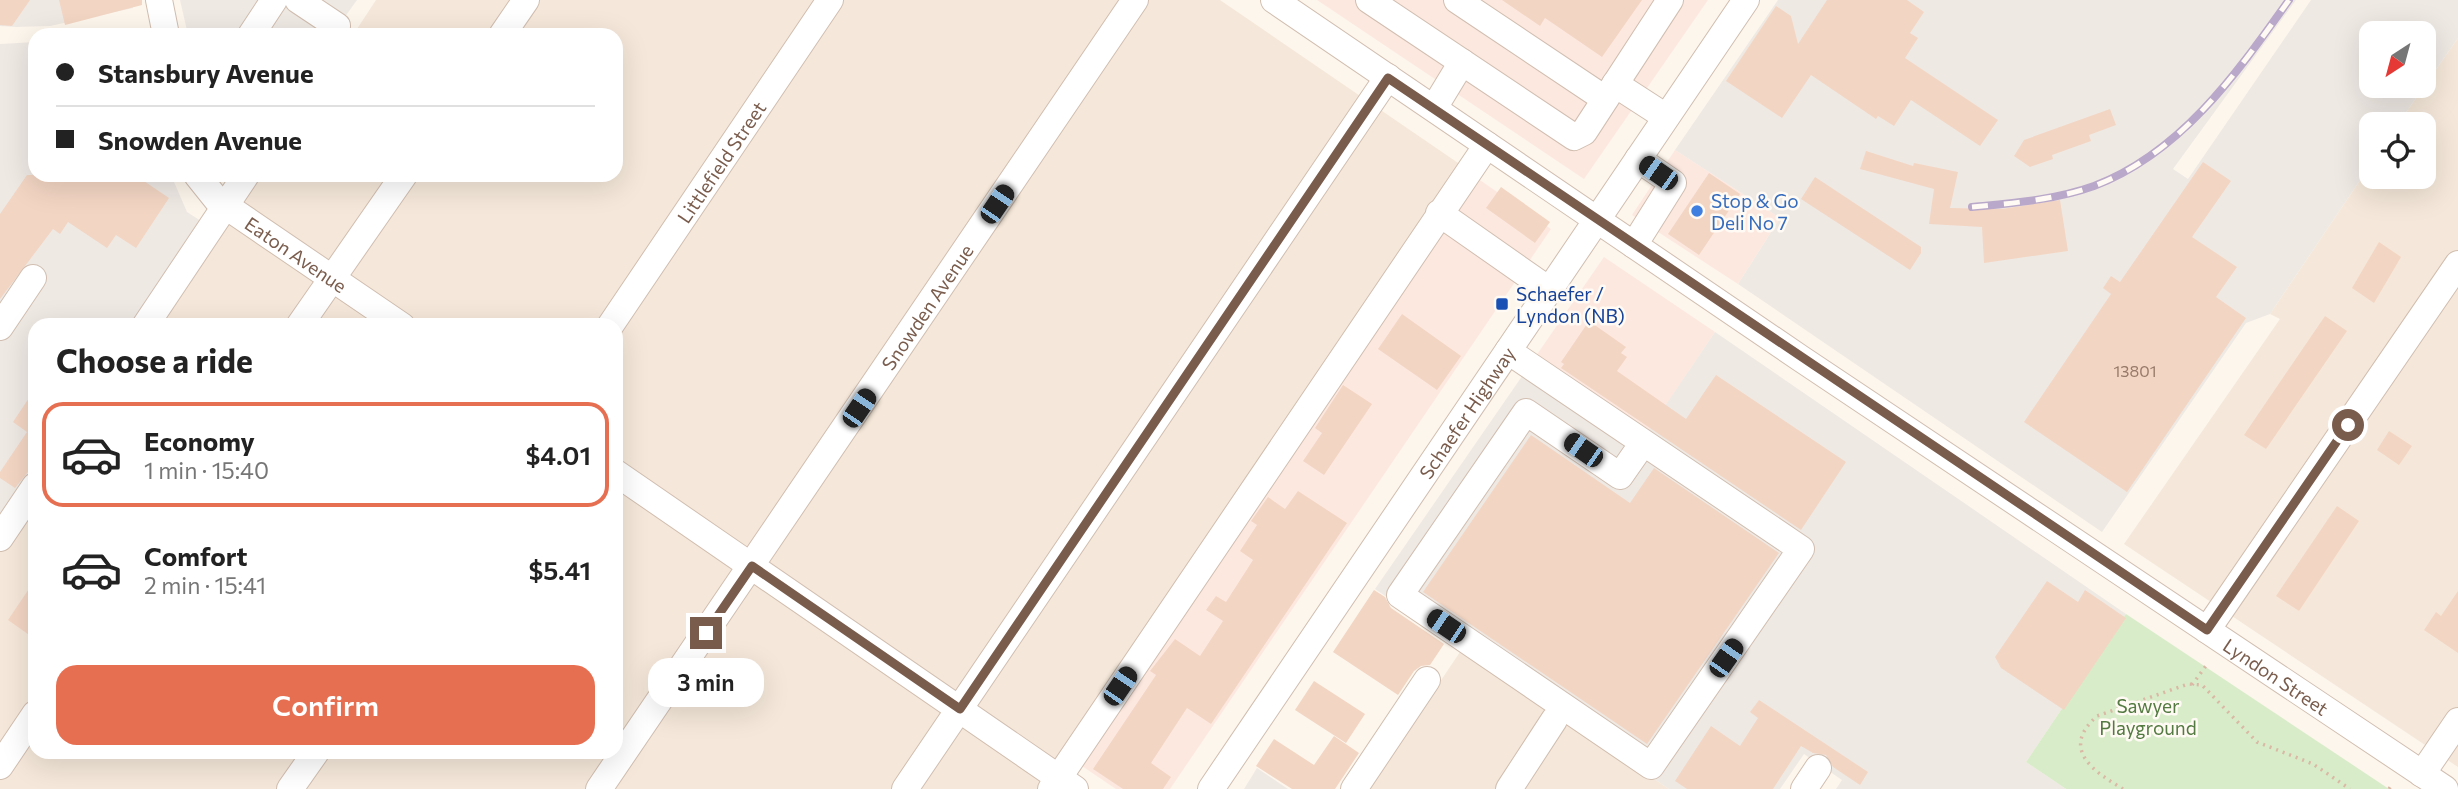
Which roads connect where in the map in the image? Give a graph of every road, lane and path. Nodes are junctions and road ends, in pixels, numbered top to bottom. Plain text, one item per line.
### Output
1 (274, 0) edge
2 (298, 0) edge
3 (526, 0) edge
4 (830, 0) edge
5 (1135, 0) edge
6 (1369, 0) edge
7 (1457, 0) edge
8 (1670, 0) edge
9 (1739, 2) edge
10 (160, 4) edge
11 (1288, 4) edge
12 (165, 28) edge
13 (256, 28) edge
14 (337, 28) edge
15 (507, 28) edge
16 (1462, 62) junction
17 (1388, 78) junction
18 (1610, 91) junction
19 (1434, 108) junction
20 (1666, 117) junction
21 (1487, 145) junction
22 (1638, 159) junction
23 (202, 182) edge
24 (241, 182) edge
25 (399, 182) edge
26 (226, 206) junction
27 (1439, 213) junction
28 (1596, 220) junction
29 (1634, 245) junction
30 (2458, 264) edge
31 (33, 278) dead end
32 (331, 278) junction
33 (1549, 290) junction
34 (150, 318) edge
35 (304, 318) edge
36 (390, 318) edge
37 (615, 318) edge
38 (0, 327) edge
39 (1508, 351) junction
40 (1643, 443) junction
41 (623, 478) edge
42 (28, 496) edge
43 (0, 538) edge
44 (752, 566) junction
45 (2207, 630) junction
46 (2208, 663) dead end
47 (1427, 680) dead end
48 (2192, 685) junction
49 (960, 709) junction
50 (1555, 720) dead end
51 (2458, 721) edge
52 (28, 724) edge
53 (623, 754) edge
54 (311, 759) edge
55 (620, 759) edge
56 (0, 766) edge
57 (2422, 774) junction
58 (1061, 785) edge
59 (290, 789) edge
60 (599, 789) edge
61 (905, 789) edge
62 (1211, 789) edge
63 (1354, 789) edge
64 (1509, 789) edge
65 (2123, 789) edge
66 (2350, 789) edge
67 (2445, 789) edge

1 - 13 street
2 - 14 street
3 - 15 street
4 - 37 street, Littlefield Street
5 - 44 street, Snowden Avenue
6 - 16 street
7 - 18 street
8 - 18 street
9 - 20 street, Schaefer Highway
10 - 12 street
11 - 17 street, Lyndon Street
16 - 18 street
16 - 19 street
17 - 19 street, Lyndon Street
17 - 49 street
18 - 20 street
19 - 21 street, Lyndon Street
20 - 22 street, Schaefer Highway
21 - 27 street
21 - 28 street, Lyndon Street
22 - 28 street, Schaefer Highway
22 - 29 street
23 - 26 street, Eaton Avenue
24 - 26 street
25 - 32 street
26 - 32 street, Eaton Avenue
26 - 34 street
27 - 33 street
27 - 58 street
28 - 29 street, Lyndon Street
28 - 33 street, Schaefer Highway
29 - 45 street, Lyndon Street
30 - 45 street
31 - 38 street
32 - 35 street
32 - 36 street, Eaton Avenue
33 - 39 street, Schaefer Highway
39 - 40 street
39 - 62 street, Schaefer Highway
40 - 40 street
41 - 44 street
42 - 43 street
44 - 49 street
44 - 53 street, Snowden Avenue
45 - 57 street, Lyndon Street
46 - 48 path
47 - 63 street
48 - 65 path
48 - 66 path
49 - 58 street
49 - 61 street
50 - 64 street
51 - 57 street
52 - 56 street
54 - 59 street
55 - 60 street, Snowden Avenue
57 - 67 street, Lyndon Street

